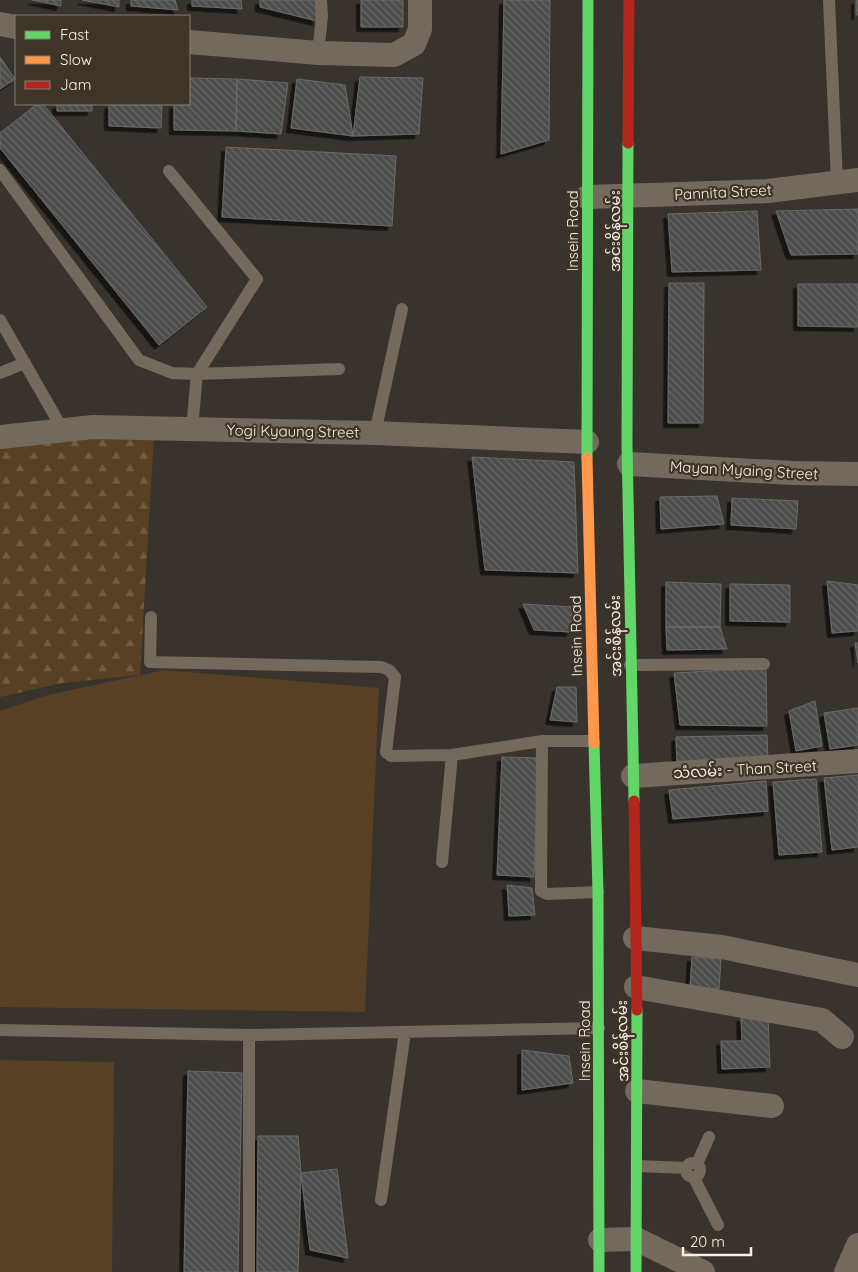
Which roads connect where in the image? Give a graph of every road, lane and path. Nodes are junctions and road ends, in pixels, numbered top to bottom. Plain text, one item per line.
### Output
1 (321, 0) edge
2 (420, 0) edge
3 (588, 0) edge
4 (629, 0) edge
5 (829, 0) edge
6 (0, 24) edge
7 (15, 27) edge
8 (190, 42) edge
9 (318, 53) junction
10 (0, 170) edge
11 (169, 171) dead end
12 (848, 181) edge
13 (630, 196) junction
14 (586, 197) junction
15 (402, 309) dead end
16 (0, 320) edge
17 (24, 363) junction
18 (339, 369) dead end
19 (0, 373) edge
20 (197, 374) junction
21 (192, 429) junction
22 (62, 430) junction
23 (375, 433) junction
24 (0, 437) edge
25 (600, 442) junction
26 (628, 454) junction
27 (858, 474) edge
28 (150, 617) dead end
29 (764, 664) dead end
30 (630, 665) junction
31 (542, 741) junction
32 (593, 741) junction
33 (452, 756) junction
34 (593, 761) junction
35 (609, 761) dead end
36 (858, 761) edge
37 (630, 766) junction
38 (442, 862) dead end
39 (598, 892) junction
40 (632, 947) junction
41 (858, 975) edge
42 (636, 988) junction
43 (599, 1028) junction
44 (0, 1030) edge
45 (405, 1032) junction
46 (249, 1035) junction
47 (842, 1037) dead end
48 (637, 1091) junction
49 (772, 1106) dead end
50 (709, 1137) dead end
51 (638, 1166) junction
52 (692, 1170) junction
53 (380, 1200) dead end
54 (718, 1225) dead end
55 (636, 1239) junction
56 (600, 1240) junction
57 (858, 1245) edge
58 (248, 1272) edge
59 (600, 1272) edge
60 (636, 1272) edge
61 (703, 1272) edge
62 (846, 1272) edge

1 - 9 lane
2 - 9 street
3 - 14 main road, Insein Road
4 - 13 main road, အင်းစိန်လမ်း
5 - 12 lane
6 - 7 street
8 - 9 street
10 - 20 lane
11 - 20 lane
12 - 13 street, Pannita Street
13 - 14 street, Pannita Street
13 - 26 main road, အင်းစိန်လမ်း
14 - 25 main road, Insein Road
15 - 23 lane
16 - 17 lane
17 - 19 lane
17 - 22 lane
18 - 20 lane
20 - 21 lane
21 - 22 street, Yogi Kyaung Street
21 - 23 street, Yogi Kyaung Street
22 - 24 street, Yogi Kyaung Street
23 - 25 street, Yogi Kyaung Street
25 - 26 main road
25 - 32 main road, Insein Road
26 - 27 street, Mayan Myaing Street
26 - 30 main road, အင်းစိန်လမ်း
28 - 33 lane
29 - 30 lane
30 - 37 main road, အင်းစိန်လမ်း
31 - 32 lane
31 - 33 lane
31 - 39 lane
32 - 34 main road, Insein Road
33 - 38 lane
34 - 35 main road
34 - 39 main road, Insein Road
36 - 37 street, သံလမ်း - Than Street
37 - 40 main road, အင်းစိန်လမ်း
39 - 43 main road, Insein Road
40 - 41 street
40 - 42 main road, အင်းစိန်လမ်း
42 - 47 street
42 - 48 main road, အင်းစိန်လမ်း
43 - 45 lane
43 - 56 main road, Insein Road
44 - 46 lane
45 - 46 lane
45 - 53 lane
46 - 58 lane
48 - 49 street
48 - 51 main road, အင်းစိန်လမ်း
50 - 52 lane
51 - 52 lane
51 - 55 main road, အင်းစိန်လမ်း
52 - 54 lane
55 - 56 street
55 - 60 main road, အင်းစိန်လမ်း
55 - 61 street
56 - 59 main road, Insein Road
57 - 62 street

